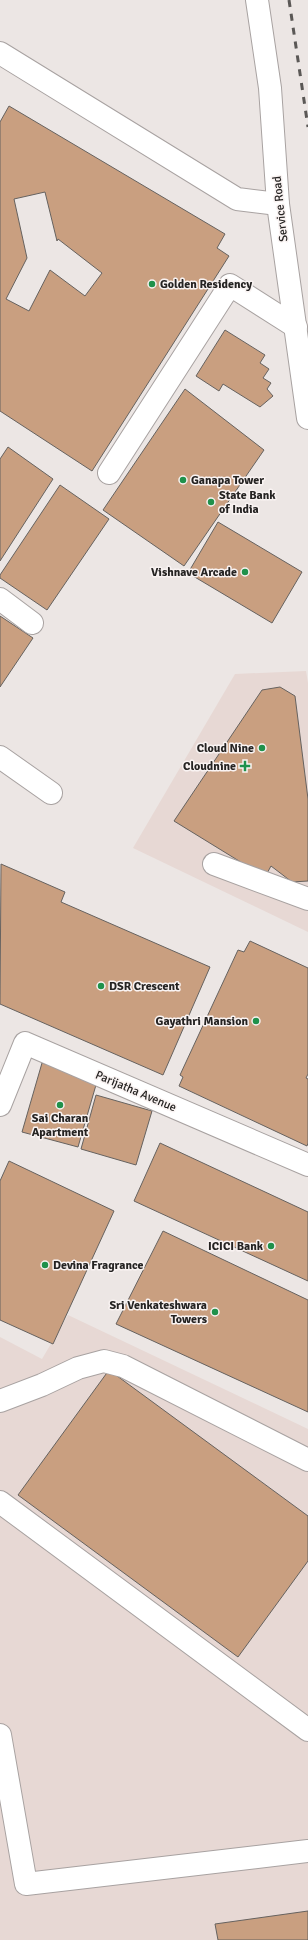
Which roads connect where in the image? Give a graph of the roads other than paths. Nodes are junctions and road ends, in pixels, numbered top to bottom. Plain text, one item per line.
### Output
1 (257, 0) edge
2 (0, 54) edge
3 (278, 204) junction
4 (296, 328) junction
5 (308, 418) edge
6 (109, 473) dead end
7 (0, 599) edge
8 (32, 623) dead end
9 (0, 757) edge
10 (51, 793) dead end
11 (214, 864) dead end
12 (308, 899) edge
13 (0, 1105) edge
14 (308, 1165) edge
15 (0, 1401) edge
16 (308, 1460) edge
17 (0, 1502) edge
18 (308, 1730) edge
19 (0, 1735) edge
20 (308, 1851) edge

1 - 3 street, Service Road
2 - 3 street
3 - 4 street, Service Road
4 - 5 street, Service Road
4 - 6 street
7 - 8 street
9 - 10 street
11 - 12 street
13 - 14 street, Parijatha Avenue
15 - 16 street
17 - 18 street
19 - 20 street

